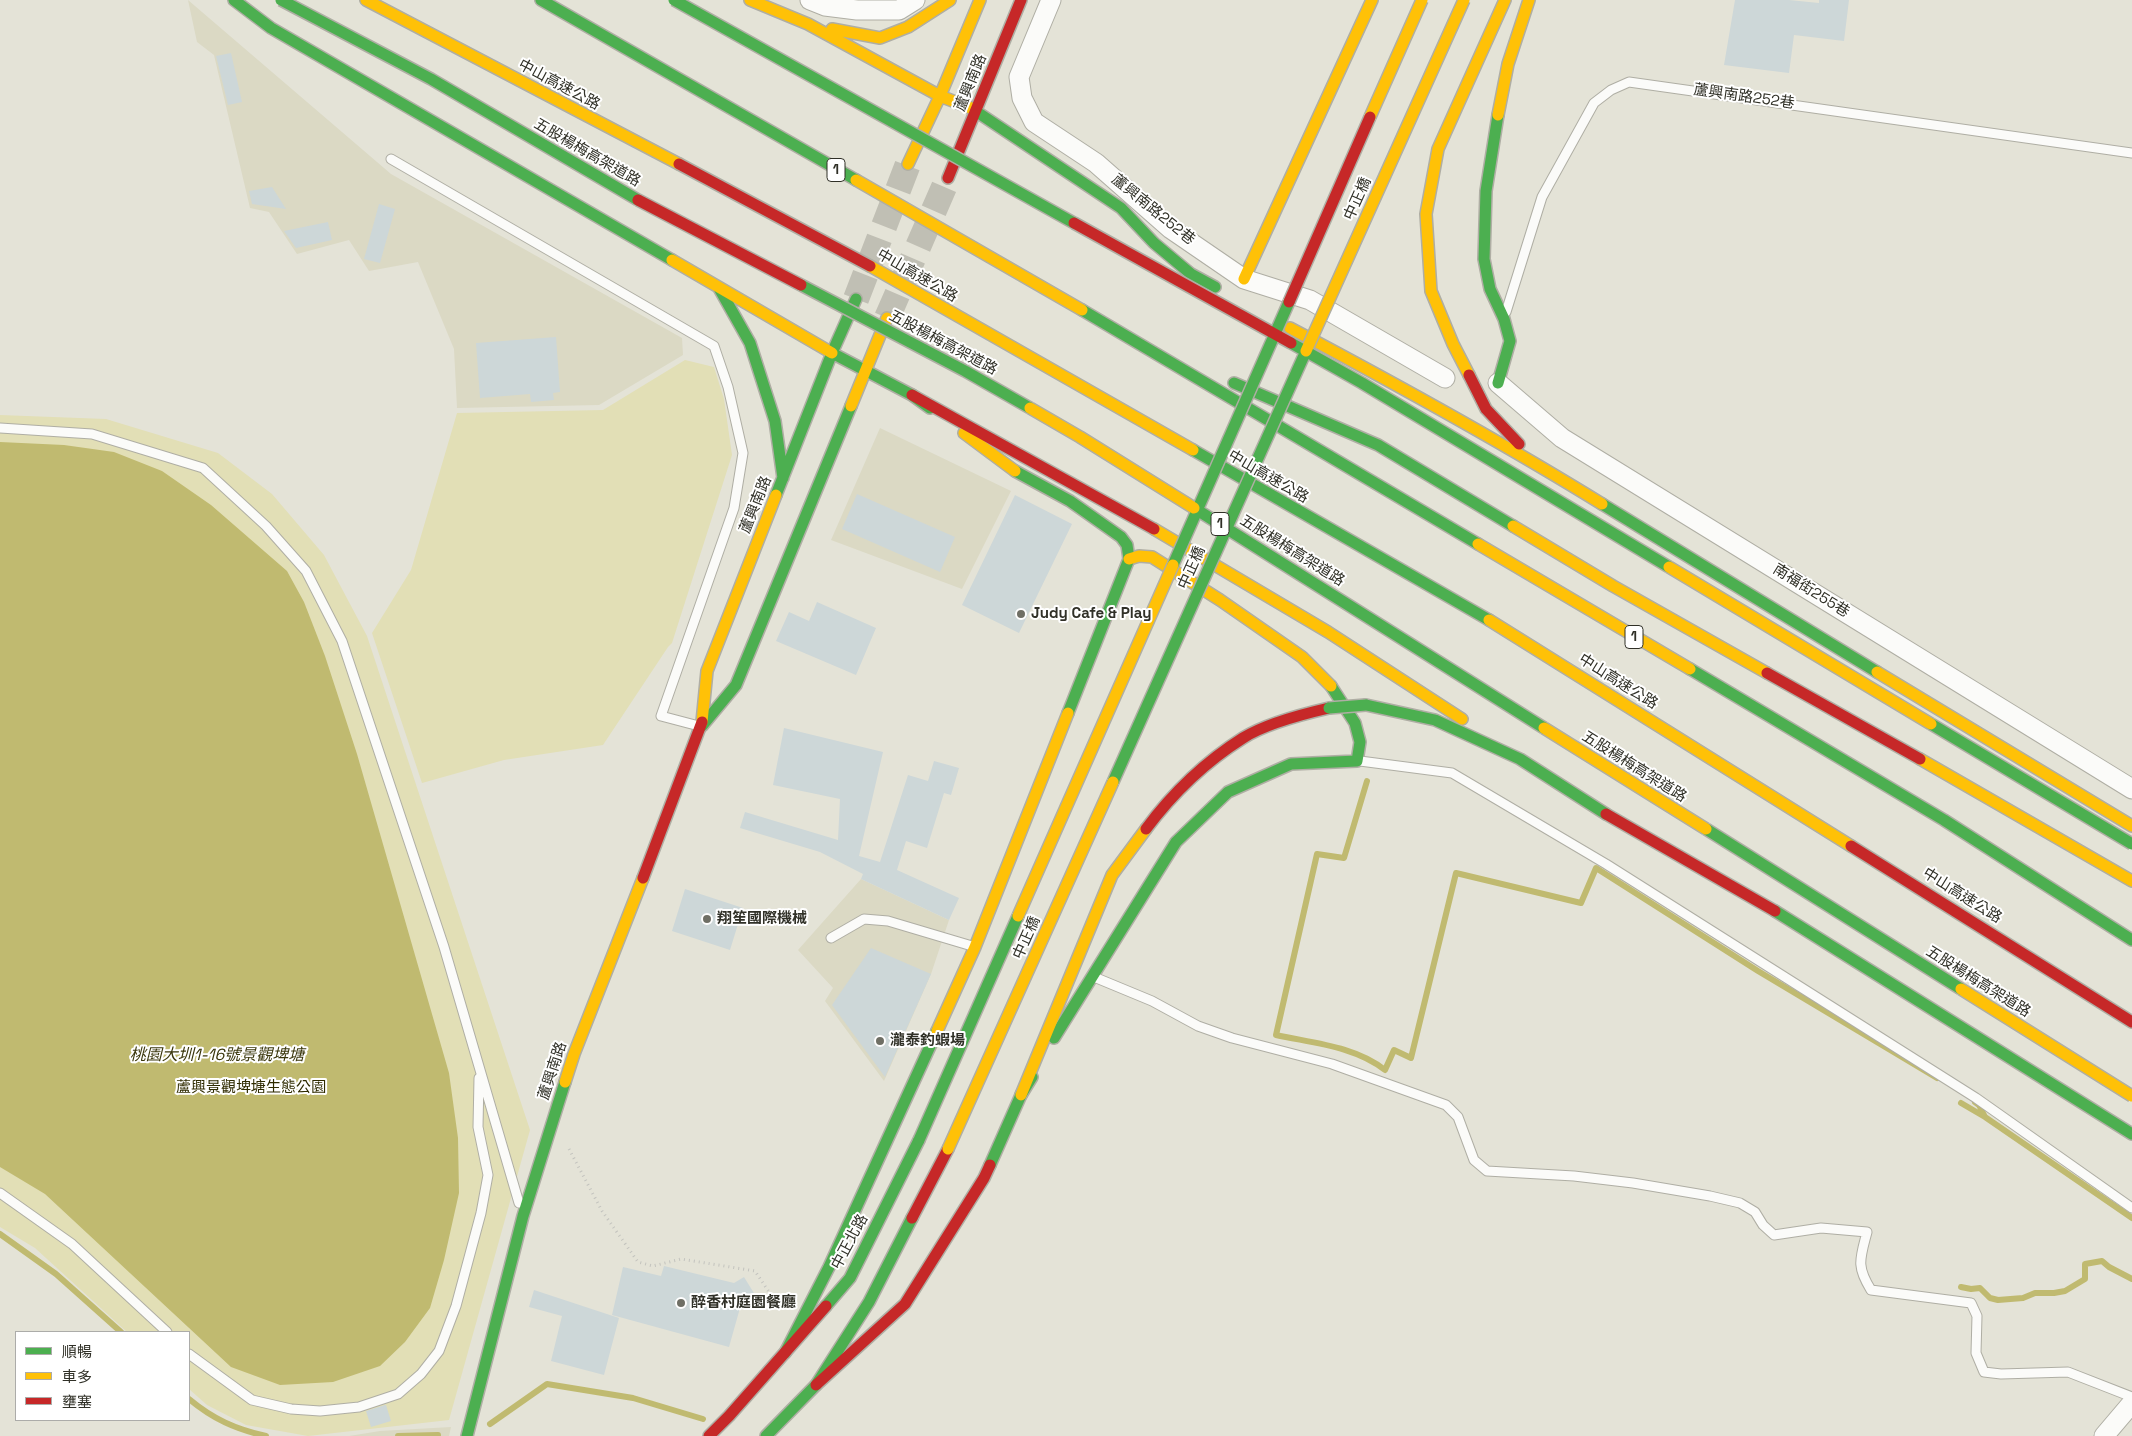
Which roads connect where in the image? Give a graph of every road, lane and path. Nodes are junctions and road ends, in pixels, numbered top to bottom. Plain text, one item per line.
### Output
1 (234, 0) edge
2 (281, 0) edge
3 (366, 0) edge
4 (541, 0) edge
5 (674, 0) edge
6 (750, 0) edge
7 (810, 0) edge
8 (916, 0) edge
9 (950, 0) edge
10 (980, 0) edge
11 (1021, 0) edge
12 (1051, 0) edge
13 (1372, 0) edge
14 (1422, 0) edge
15 (1464, 0) edge
16 (1505, 0) edge
17 (1529, 0) edge
18 (808, 24) junction
19 (940, 96) junction
20 (976, 110) junction
21 (2132, 153) edge
22 (391, 160) dead end
23 (908, 164) tunnel mouth
24 (948, 178) tunnel mouth
25 (1244, 279) junction
26 (718, 286) junction
27 (1226, 293) dead end
28 (856, 299) tunnel mouth
29 (1269, 317) dead end
30 (887, 318) tunnel mouth
31 (1504, 319) junction
32 (1132, 339) junction
33 (832, 353) junction
34 (866, 369) junction
35 (1445, 378) dead end
36 (1498, 383) joint
37 (912, 395) junction
38 (0, 428) edge
39 (1539, 465) junction
40 (783, 478) junction
41 (1129, 559) junction
42 (702, 726) junction
43 (1520, 759) junction
44 (1357, 760) junction
45 (2132, 789) edge
46 (2132, 826) edge
47 (2132, 844) edge
48 (2132, 880) edge
49 (831, 938) dead end
50 (2132, 940) edge
51 (975, 947) junction
52 (1091, 976) junction
53 (2132, 1022) edge
54 (479, 1068) junction
55 (1021, 1095) junction
56 (2132, 1096) edge
57 (2132, 1134) edge
58 (919, 1140) joint
59 (567, 1146) dead end
60 (0, 1193) edge
61 (2132, 1208) edge
62 (523, 1216) junction
63 (783, 1312) dead end
64 (165, 1331) edge
65 (785, 1353) junction
66 (190, 1355) edge
67 (816, 1385) junction
68 (2132, 1397) edge
69 (2132, 1403) edge
70 (467, 1436) edge
71 (709, 1436) edge
72 (766, 1436) edge
73 (2104, 1436) edge

1 - 26 main road
2 - 56 main road, 五股楊梅高架道路 / 1, bridge
3 - 53 main road, 中山高速公路
4 - 32 main road, 1
5 - 47 main road, bridge
6 - 18 main road
7 - 8 street
9 - 18 main road
10 - 19 main road, 蘆興南路
11 - 20 main road, 蘆興南路
12 - 25 street, 蘆興南路252巷
13 - 25 main road
14 - 58 main road, 中正橋, bridge
15 - 67 main road, 中正橋, bridge
16 - 39 main road
17 - 31 main road
18 - 19 main road
19 - 20 main road
19 - 23 main road, 蘆興南路
20 - 24 main road, 蘆興南路
20 - 27 main road
21 - 31 lane, 蘆興南路252巷
22 - 42 lane
25 - 35 street, 蘆興南路252巷
26 - 33 main road
26 - 40 main road
28 - 33 main road, 蘆興南路
29 - 39 main road
30 - 34 main road, 蘆興南路
31 - 36 main road
32 - 48 main road
32 - 50 main road, 1
33 - 34 main road
33 - 40 main road, 蘆興南路
34 - 37 main road
34 - 42 main road, 蘆興南路
36 - 45 street, 南福街255巷
37 - 41 main road
37 - 43 main road
38 - 54 lane
39 - 46 main road
40 - 42 main road, 蘆興南路
41 - 44 main road
41 - 51 main road
42 - 62 main road, 蘆興南路
43 - 55 main road, bridge
43 - 57 main road
44 - 52 main road
44 - 61 lane
49 - 51 lane
51 - 65 main road
52 - 55 main road
52 - 68 lane
54 - 62 lane
54 - 66 lane
55 - 67 main road
58 - 65 main road, 中正北路
59 - 63 path
60 - 64 lane
62 - 70 main road, 蘆興南路
65 - 71 main road, 中正北路
67 - 72 main road
69 - 73 street

